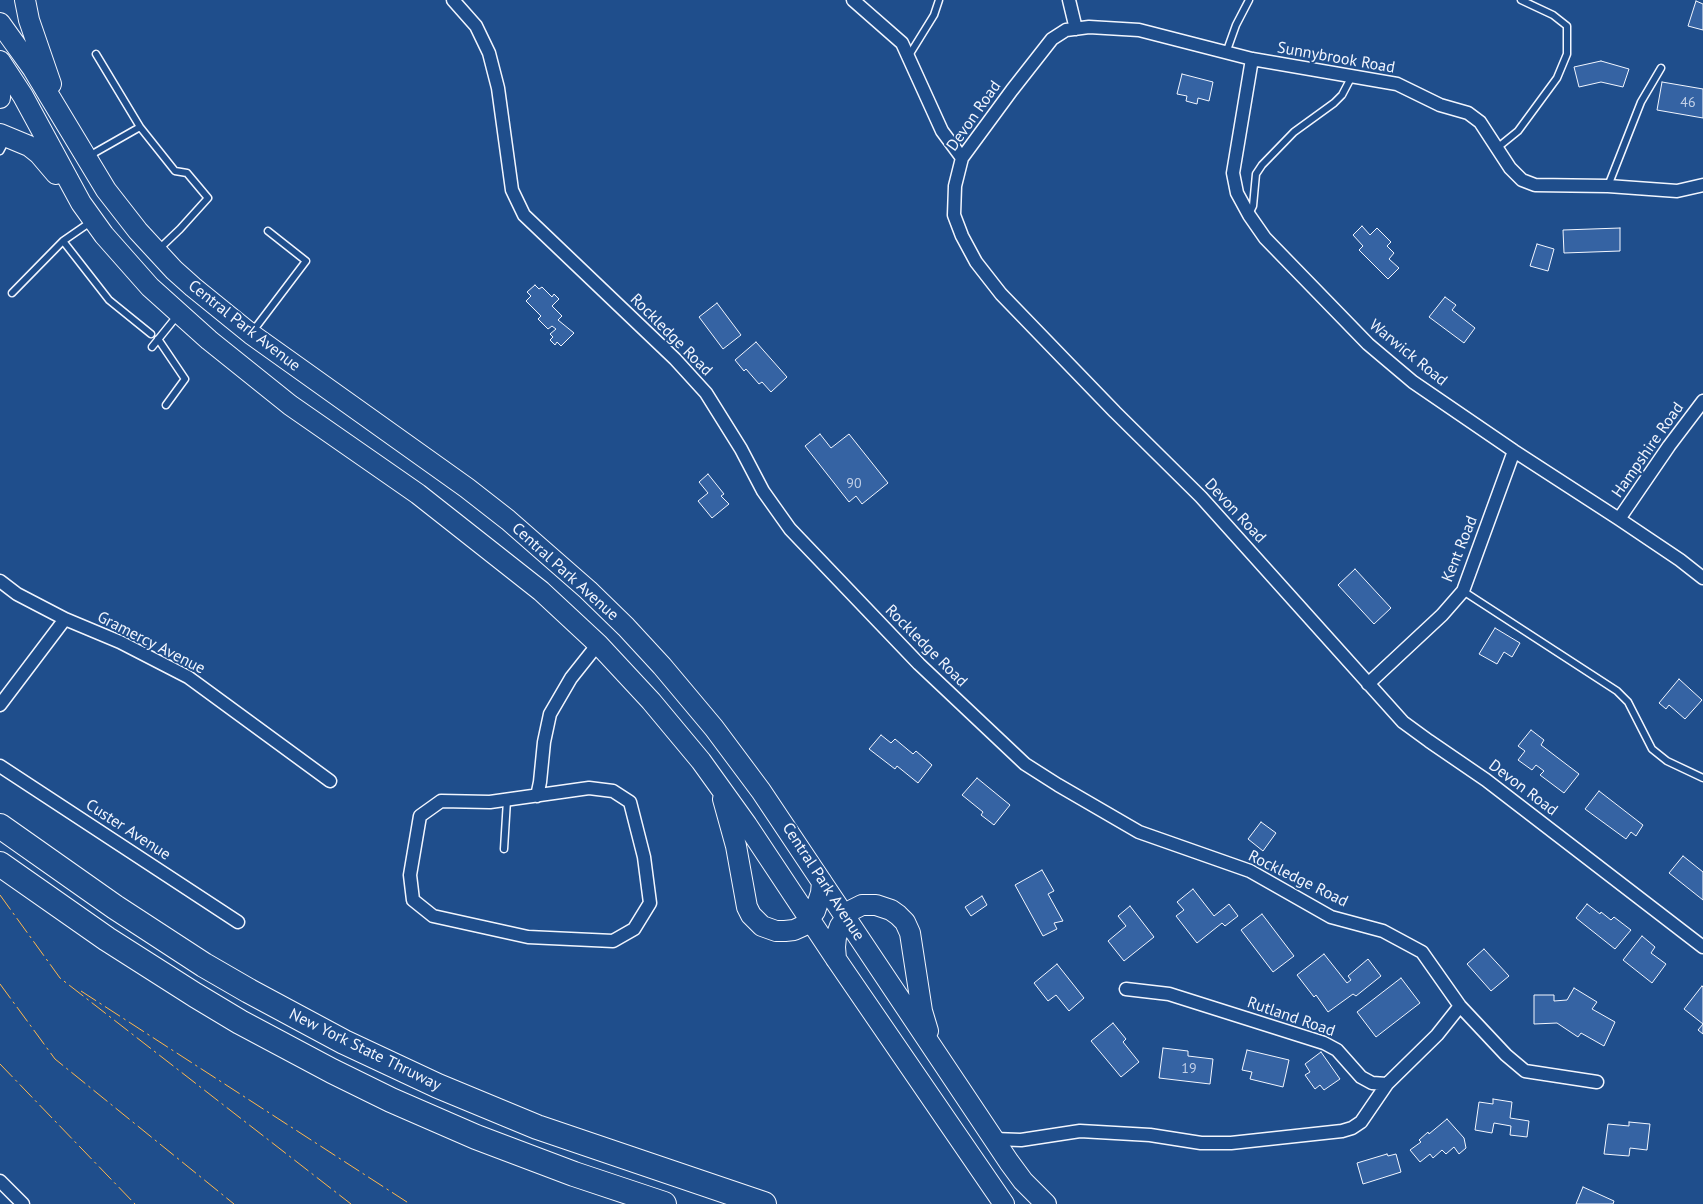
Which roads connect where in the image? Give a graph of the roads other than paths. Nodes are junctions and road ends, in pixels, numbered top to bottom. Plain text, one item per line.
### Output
1 (25, 0) edge
2 (453, 0) edge
3 (853, 0) edge
4 (939, 0) edge
5 (1069, 0) edge
6 (1249, 0) edge
7 (1521, 0) edge
8 (0, 24) edge
9 (1076, 29) junction
10 (1226, 53) junction
11 (96, 54) dead end
12 (908, 57) junction
13 (1252, 60) junction
14 (0, 61) edge
15 (1661, 68) dead end
16 (1352, 76) junction
17 (0, 84) edge
18 (0, 98) edge
19 (62, 117) junction
20 (140, 127) junction
21 (2, 141) edge
22 (1497, 148) junction
23 (86, 158) junction
24 (962, 158) junction
25 (1608, 186) junction
26 (1703, 186) edge
27 (81, 203) junction
28 (1249, 215) junction
29 (93, 221) junction
30 (268, 231) dead end
31 (63, 241) junction
32 (156, 251) junction
33 (12, 294) dead end
34 (180, 314) junction
35 (150, 334) dead end
36 (251, 334) junction
37 (158, 339) junction
38 (152, 347) dead end
39 (1703, 401) edge
40 (166, 404) dead end
41 (1514, 451) junction
42 (1619, 519) junction
43 (1703, 578) edge
44 (0, 581) edge
45 (1463, 591) junction
46 (65, 619) junction
47 (598, 644) junction
48 (1368, 684) junction
49 (0, 705) edge
50 (0, 766) edge
51 (1703, 778) edge
52 (330, 780) dead end
53 (719, 785) junction
54 (537, 796) junction
55 (507, 800) junction
56 (0, 826) edge
57 (504, 849) dead end
58 (0, 864) edge
59 (822, 882) junction
60 (846, 917) junction
61 (810, 919) junction
62 (238, 922) dead end
63 (1703, 947) edge
64 (836, 958) junction
65 (1126, 989) dead end
66 (1460, 1006) junction
67 (936, 1052) junction
68 (1597, 1082) dead end
69 (1386, 1084) junction
70 (994, 1139) junction
71 (0, 1181) edge
72 (625, 1191) junction
73 (23, 1204) edge
74 (655, 1204) edge
75 (664, 1204) edge
76 (764, 1204) edge
77 (1004, 1204) edge
78 (1046, 1204) edge

1 - 19 main road
2 - 66 street, Rockledge Road
3 - 12 street
4 - 12 lane
5 - 9 street
6 - 10 lane
7 - 22 lane
8 - 19 main road, Central Park Avenue
9 - 10 street, Sunnybrook Road
9 - 24 street, Devon Road
10 - 13 street, Sunnybrook Road
11 - 20 lane
12 - 24 street
13 - 16 street, Sunnybrook Road
13 - 28 street, Warwick Road
14 - 27 main road, Central Park Avenue
15 - 25 lane
16 - 22 street, Sunnybrook Road
16 - 28 lane
17 - 18 main road
19 - 23 main road, Central Park Avenue
20 - 23 lane
20 - 32 lane
21 - 27 main road
22 - 25 street, Sunnybrook Road
23 - 32 main road, Central Park Avenue
24 - 48 street, Devon Road
25 - 26 street, Sunnybrook Road
27 - 29 main road, Central Park Avenue
28 - 41 street, Warwick Road
29 - 31 lane
29 - 34 main road, Central Park Avenue
30 - 36 lane
31 - 33 lane
31 - 35 lane
32 - 36 main road, Central Park Avenue
34 - 37 lane
34 - 47 main road, Central Park Avenue
36 - 59 main road, Central Park Avenue
37 - 38 lane
37 - 40 lane
39 - 42 street, Hampshire Road
41 - 42 street, Warwick Road
41 - 45 street, Kent Road
42 - 43 street, Warwick Road
44 - 46 street, Gramercy Avenue
45 - 48 street, Kent Road
45 - 51 lane
46 - 49 street
46 - 52 street, Gramercy Avenue
47 - 53 main road, Central Park Avenue
47 - 54 street, Central Park Avenue
48 - 63 street, Devon Road
50 - 62 street, Custer Avenue
53 - 61 main road, Central Park Avenue
53 - 61 main road
54 - 55 street
54 - 55 street
55 - 57 lane
56 - 76 highway, New York State Thruway
58 - 72 highway, New York State Thruway
59 - 60 main road, Central Park Avenue
59 - 61 main road
60 - 64 main road
60 - 67 main road, Central Park Avenue
60 - 67 main road
61 - 64 main road, Central Park Avenue
64 - 77 main road, Central Park Avenue
65 - 69 street, Rutland Road
66 - 68 street, Rockledge Road
66 - 69 street
67 - 70 main road, Central Park Avenue
69 - 70 street
70 - 78 main road, Central Park Avenue
71 - 73 street
72 - 74 highway
72 - 75 highway, New York State Thruway

